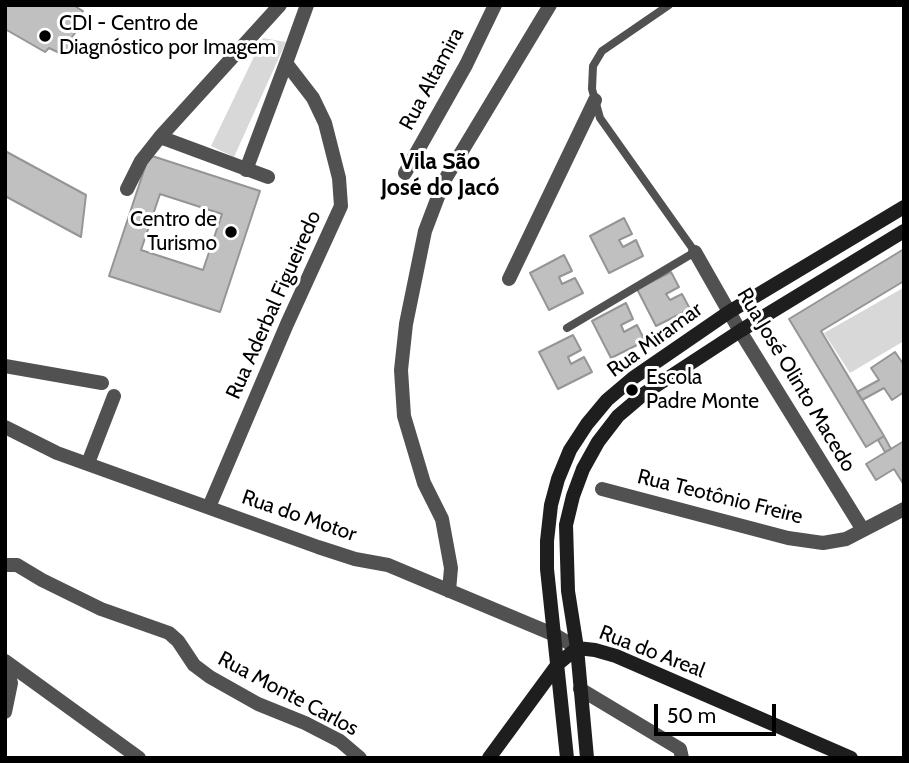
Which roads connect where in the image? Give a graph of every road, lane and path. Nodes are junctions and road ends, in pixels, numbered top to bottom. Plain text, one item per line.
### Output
1 (280, 5) edge
2 (307, 5) edge
3 (495, 5) edge
4 (550, 5) edge
5 (669, 5) edge
6 (286, 63) junction
7 (595, 100) junction
8 (160, 137) junction
9 (246, 170) junction
10 (405, 173) dead end
11 (268, 177) dead end
12 (127, 189) dead end
13 (904, 207) edge
14 (904, 231) edge
15 (695, 252) junction
16 (509, 279) dead end
17 (729, 312) junction
18 (567, 328) dead end
19 (740, 331) junction
20 (5, 366) edge
21 (102, 383) dead end
22 (114, 396) dead end
23 (5, 427) edge
24 (88, 463) junction
25 (602, 489) dead end
26 (209, 507) junction
27 (903, 510) edge
28 (863, 530) junction
29 (11, 565) edge
30 (449, 591) junction
31 (555, 635) junction
32 (577, 648) junction
33 (5, 661) edge
34 (558, 664) junction
35 (580, 689) junction
36 (5, 712) edge
37 (139, 758) edge
38 (360, 758) edge
39 (489, 758) edge
40 (567, 758) edge
41 (587, 758) edge
42 (681, 758) edge
43 (851, 758) edge

1 - 8 street
2 - 6 street
3 - 10 street, Rua Altamira
4 - 30 street
5 - 7 lane
6 - 9 street
6 - 26 street, Rua Aderbal Figueiredo
7 - 15 lane
7 - 16 street
8 - 9 street
8 - 12 street
9 - 11 street
13 - 17 main road, Rua Miramar
14 - 19 main road, Rua Miramar
15 - 17 street, Rua José Olinto Macedo
15 - 18 lane
17 - 19 street, Rua José Olinto Macedo
17 - 31 main road, Rua Miramar
19 - 28 street, Rua José Olinto Macedo
19 - 32 main road, Rua Miramar
20 - 21 street
22 - 24 street
23 - 24 street, Rua do Motor
24 - 26 street, Rua do Motor
25 - 28 street, Rua Teotônio Freire
26 - 30 street, Rua do Motor
27 - 28 street, Rua Teotônio Freire
29 - 38 street, Rua Monte Carlos
30 - 31 street, Rua do Motor
31 - 32 street, Rua do Motor
31 - 34 main road, Rua Miramar
32 - 34 main road, Rua do Areal
32 - 35 main road, Rua Miramar
32 - 43 main road, Rua do Areal
33 - 36 street
33 - 37 street
34 - 39 main road, Rua do Areal
34 - 40 main road, Rua Miramar
35 - 41 main road, Rua Miramar
35 - 42 street

